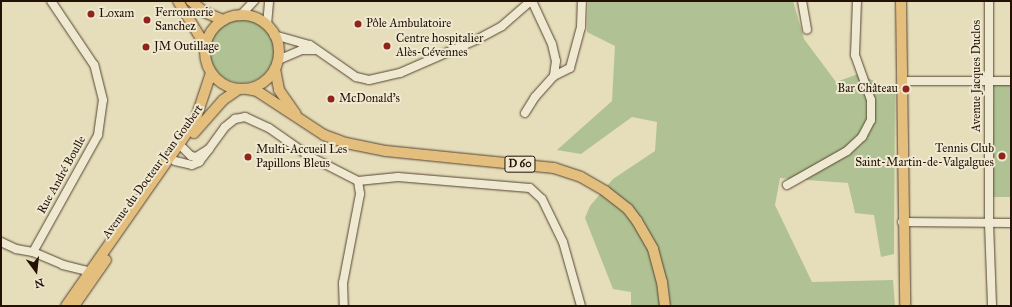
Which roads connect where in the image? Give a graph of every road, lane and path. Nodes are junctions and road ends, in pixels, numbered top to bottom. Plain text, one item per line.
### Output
1 (51, 1) edge
2 (178, 1) edge
3 (191, 1) edge
4 (254, 1) edge
5 (269, 1) edge
6 (532, 1) edge
7 (582, 1) edge
8 (802, 1) edge
9 (857, 1) edge
10 (901, 1) edge
11 (989, 1) edge
12 (240, 16) junction
13 (223, 20) junction
14 (267, 25) junction
15 (806, 30) dead end
16 (274, 35) junction
17 (205, 45) junction
18 (317, 50) junction
19 (276, 64) junction
20 (211, 73) junction
21 (554, 76) junction
22 (902, 81) junction
23 (990, 81) junction
24 (1011, 81) edge
25 (243, 89) junction
26 (525, 113) dead end
27 (301, 120) junction
28 (181, 146) junction
29 (209, 149) junction
30 (175, 161) junction
31 (358, 181) junction
32 (787, 185) dead end
33 (902, 222) junction
34 (989, 223) junction
35 (1011, 223) edge
36 (1, 242) edge
37 (33, 252) junction
38 (93, 275) junction
39 (66, 306) edge
40 (74, 306) edge
41 (344, 306) edge
42 (581, 306) edge
43 (665, 306) edge
44 (904, 306) edge
45 (992, 306) edge

1 - 37 street, Rue André Boulle
2 - 17 main road
3 - 13 main road
4 - 12 street
5 - 14 street
6 - 18 street
6 - 21 street
7 - 21 street
8 - 15 street
9 - 32 street
10 - 22 main road
11 - 23 street, Avenue Jacques Duclos
12 - 13 main road
12 - 14 main road
13 - 17 main road
14 - 16 main road
16 - 18 street
16 - 19 main road
17 - 20 main road
18 - 19 street
19 - 25 main road
19 - 27 main road, D 60
20 - 25 main road
20 - 28 main road, Avenue du Docteur Jean Goubert
21 - 26 street
22 - 23 street
22 - 33 main road
23 - 24 street
23 - 34 street, Avenue Jacques Duclos
25 - 27 main road, D 60
25 - 28 main road, Avenue du Docteur Jean Goubert
27 - 43 main road, D 60
28 - 29 street
28 - 30 main road, Avenue du Docteur Jean Goubert
28 - 38 main road, Avenue du Docteur Jean Goubert
29 - 30 street
29 - 31 street
30 - 38 main road, Avenue du Docteur Jean Goubert
31 - 41 street
31 - 42 street
33 - 34 street
33 - 44 main road
34 - 35 street
34 - 45 street, Avenue Jacques Duclos
36 - 37 street
37 - 38 street
38 - 39 main road
38 - 40 main road

